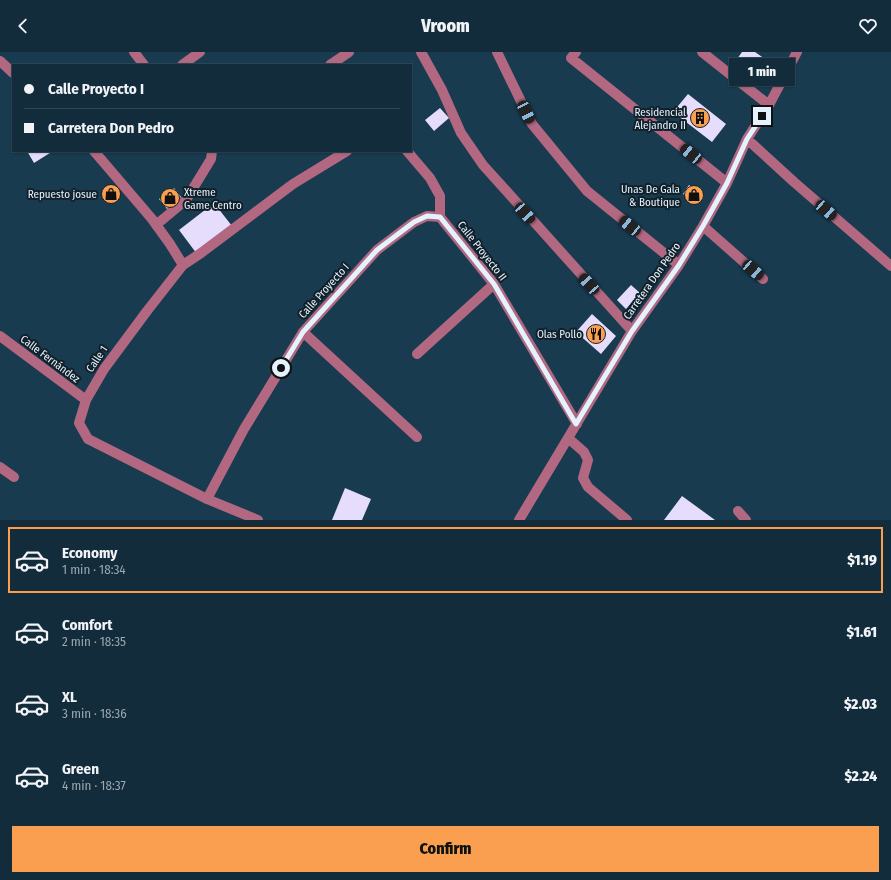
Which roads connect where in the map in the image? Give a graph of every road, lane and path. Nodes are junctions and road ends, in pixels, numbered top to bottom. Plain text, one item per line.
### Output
1 (134, 52) edge
2 (200, 52) edge
3 (349, 52) edge
4 (421, 52) edge
5 (497, 52) edge
6 (576, 52) edge
7 (702, 52) edge
8 (797, 52) edge
9 (0, 61) edge
10 (143, 64) edge
11 (183, 64) edge
12 (331, 64) edge
13 (12, 71) edge
14 (769, 105) junction
15 (747, 139) junction
16 (95, 152) edge
17 (212, 152) edge
18 (345, 152) edge
19 (408, 152) edge
20 (727, 183) junction
21 (440, 217) junction
22 (156, 225) junction
23 (703, 226) junction
24 (183, 265) junction
25 (679, 265) junction
26 (891, 266) edge
27 (763, 279) dead end
28 (494, 284) junction
29 (632, 331) junction
30 (303, 332) junction
31 (0, 336) edge
32 (417, 354) dead end
33 (86, 400) junction
34 (576, 424) junction
35 (417, 437) dead end
36 (568, 438) junction
37 (0, 467) edge
38 (14, 477) dead end
39 (208, 499) junction
40 (738, 511) dead end
41 (258, 520) edge
42 (519, 520) edge
43 (627, 520) edge
44 (746, 520) edge

1 - 10 street
2 - 11 street
3 - 12 street
4 - 29 street
5 - 25 street
6 - 20 street
7 - 14 street
8 - 14 street, Carretera Don Pedro
9 - 13 street
14 - 15 street, Carretera Don Pedro
15 - 20 street, Carretera Don Pedro
15 - 26 street
16 - 22 street
17 - 22 street
18 - 24 street, Calle 1
19 - 21 street
20 - 23 street, Carretera Don Pedro
21 - 28 street, Calle Proyecto II
21 - 30 street, Calle Proyecto I
22 - 24 street
23 - 25 street, Carretera Don Pedro
23 - 27 street
24 - 33 street, Calle 1
25 - 29 street, Carretera Don Pedro
28 - 32 street
28 - 34 street, Calle Proyecto II
29 - 34 street, Carretera Don Pedro
30 - 35 street
30 - 39 street, Calle Proyecto I
31 - 33 street, Calle Fernández
33 - 39 street, Calle 1
34 - 36 street, Carretera Don Pedro
36 - 42 street, Carretera Don Pedro
36 - 43 street
37 - 38 street
39 - 41 street, Calle 1
40 - 44 street

